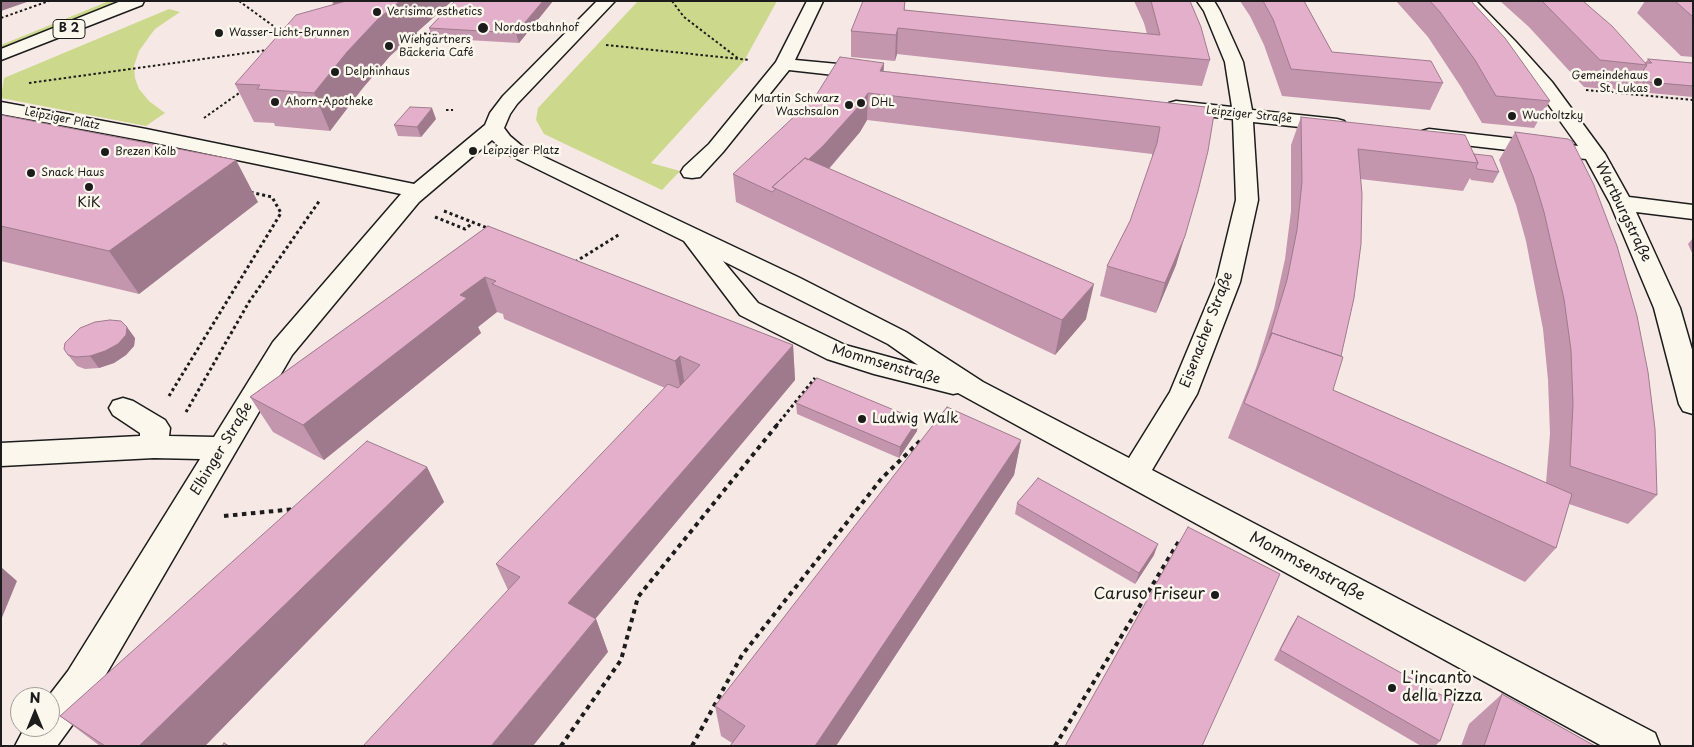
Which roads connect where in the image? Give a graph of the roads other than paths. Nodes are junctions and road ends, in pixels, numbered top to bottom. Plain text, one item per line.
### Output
1 (97, 1) edge
2 (136, 1) edge
3 (607, 1) edge
4 (815, 1) edge
5 (1205, 1) edge
6 (1466, 1) edge
7 (1, 39) edge
8 (1, 55) edge
9 (784, 64) junction
10 (892, 76) edge
11 (1155, 105) edge
12 (1, 108) edge
13 (1243, 114) junction
14 (1351, 126) edge
15 (494, 128) junction
16 (1409, 133) edge
17 (1594, 154) junction
18 (692, 172) dead end
19 (417, 191) junction
20 (1621, 203) junction
21 (1693, 212) edge
22 (691, 237) junction
23 (972, 389) junction
24 (1693, 404) edge
25 (123, 408) dead end
26 (158, 441) junction
27 (223, 448) junction
28 (1, 454) edge
29 (1134, 475) junction
30 (60, 711) edge
31 (1641, 746) edge

1 - 7 street, B 2
2 - 8 street, B 2
3 - 15 street
4 - 9 street
5 - 13 street, Eisenacher Straße
6 - 17 street, Wartburgstraße
9 - 10 street
9 - 18 street
11 - 13 street, Leipziger Straße
12 - 19 street, Leipziger Platz
13 - 14 street, Leipziger Straße
13 - 29 street, Eisenacher Straße
15 - 19 street
15 - 22 street, Mommsenstraße
16 - 17 street
17 - 20 street, Wartburgstraße
19 - 27 street, Elbinger Straße
20 - 21 street
20 - 24 street, Wartburgstraße
22 - 23 street, Mommsenstraße
22 - 23 street, Mommsenstraße
23 - 29 street, Mommsenstraße
25 - 26 street
26 - 27 street
26 - 28 street
27 - 30 street, Elbinger Straße
29 - 31 street, Mommsenstraße

